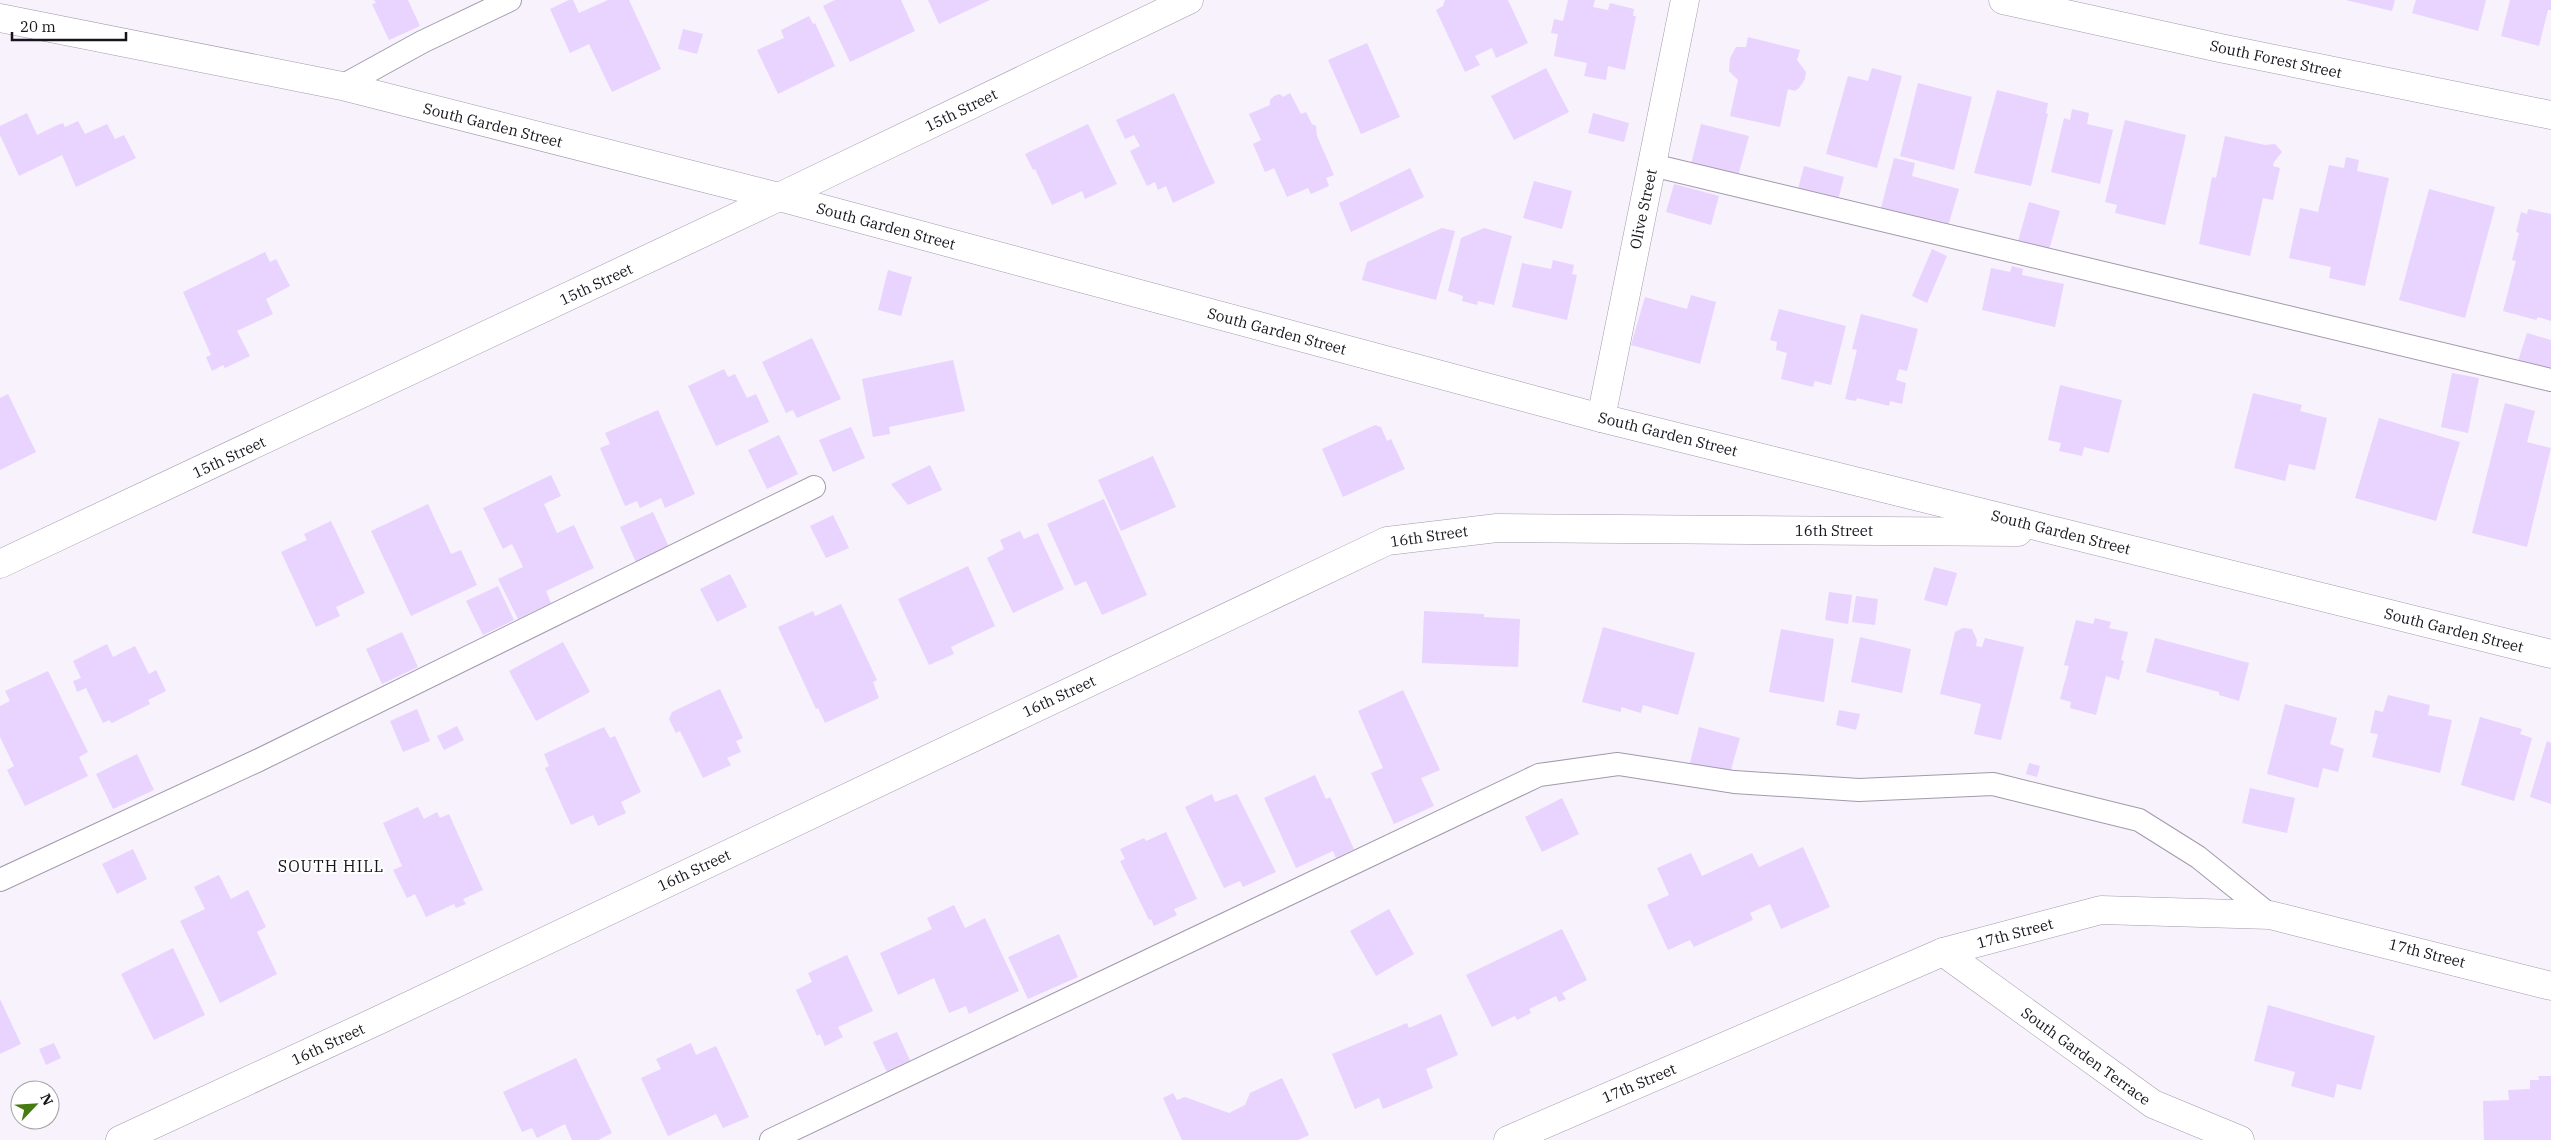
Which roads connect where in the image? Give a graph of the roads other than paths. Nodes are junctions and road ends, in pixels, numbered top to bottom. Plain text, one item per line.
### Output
1 (510, 0) edge
2 (1189, 0) edge
3 (1685, 0) edge
4 (2003, 0) edge
5 (0, 18) edge
6 (342, 86) junction
7 (2551, 114) edge
8 (1652, 165) junction
9 (779, 197) junction
10 (2551, 380) edge
11 (1601, 418) junction
12 (814, 487) dead end
13 (2062, 532) junction
14 (0, 564) edge
15 (2551, 654) edge
16 (0, 880) edge
17 (2270, 915) junction
18 (1943, 952) junction
19 (2551, 986) edge
20 (120, 1140) edge
21 (771, 1140) edge
22 (1508, 1140) edge
23 (2240, 1140) edge

1 - 6 lane
2 - 9 street, 15th Street
3 - 8 street, Olive Street
4 - 7 street, South Forest Street
5 - 6 street, South Garden Street
6 - 9 street, South Garden Street
8 - 10 lane
8 - 11 street, Olive Street
9 - 11 street, South Garden Street
9 - 14 street, 15th Street
11 - 13 street, South Garden Street
12 - 16 lane
13 - 15 street, South Garden Street
13 - 20 street, 16th Street
17 - 18 street, 17th Street
17 - 19 street, 17th Street
17 - 21 lane
18 - 22 street, 17th Street
18 - 23 street, South Garden Terrace

